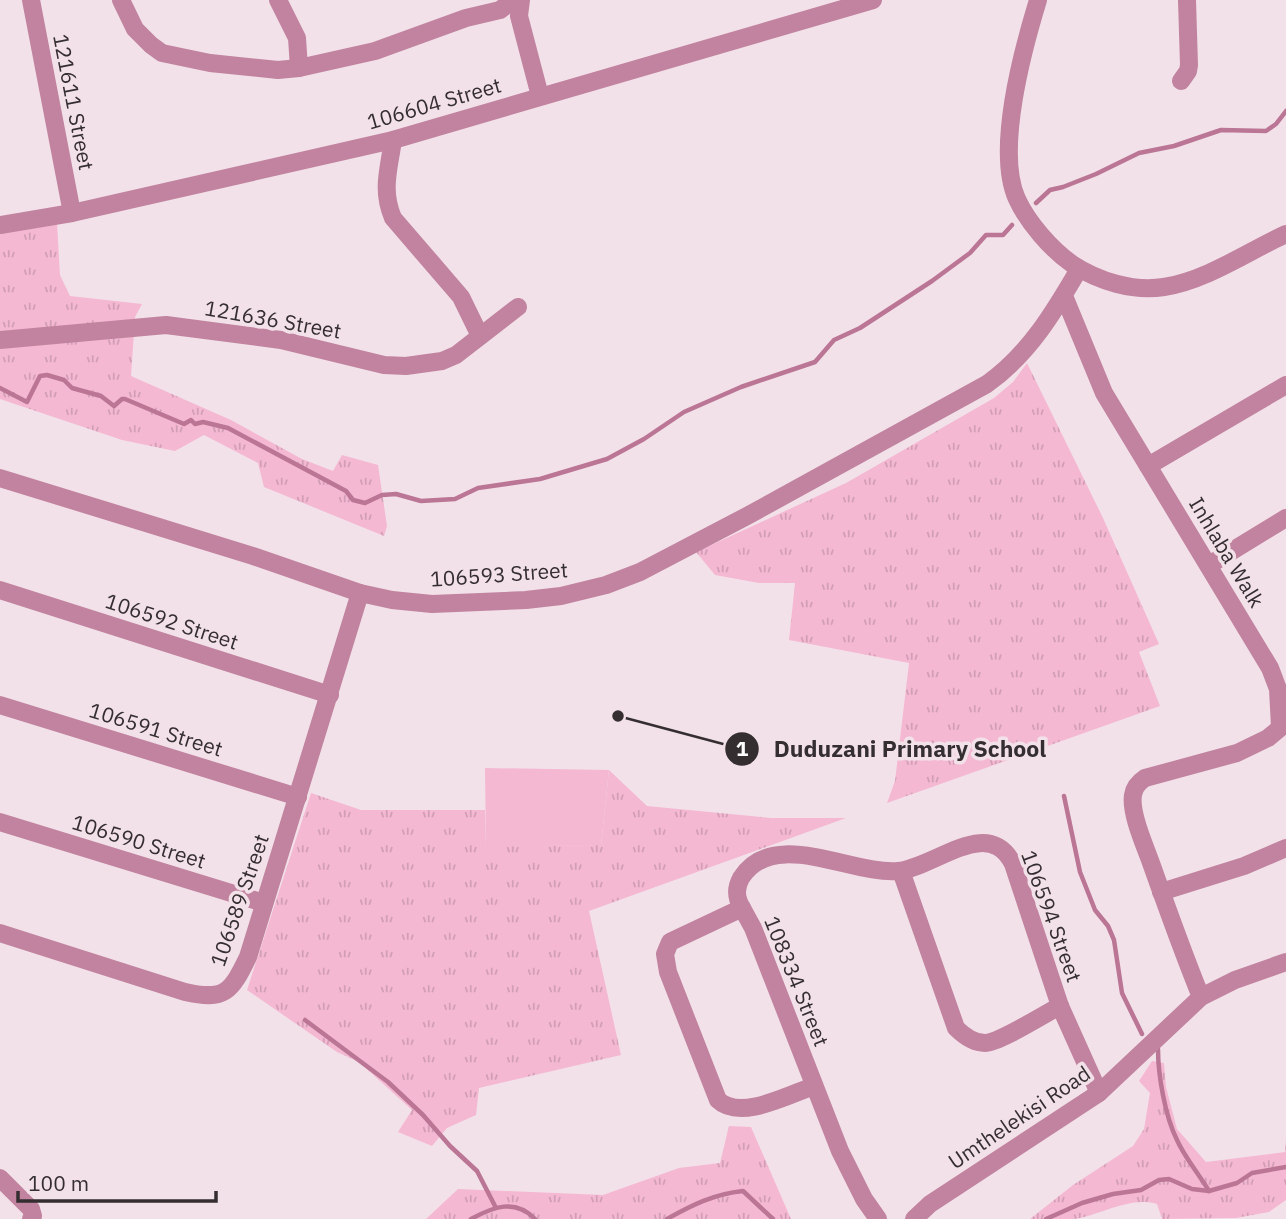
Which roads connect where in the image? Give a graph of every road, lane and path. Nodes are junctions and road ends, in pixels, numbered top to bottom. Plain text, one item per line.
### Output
1 (31, 0) edge
2 (121, 0) edge
3 (278, 0) edge
4 (873, 0) edge
5 (1187, 0) edge
6 (1032, 6) edge
7 (514, 7) edge
8 (299, 68) junction
9 (1181, 81) dead end
10 (540, 96) junction
11 (393, 140) junction
12 (72, 213) junction
13 (0, 225) edge
14 (1286, 234) edge
15 (1079, 269) junction
16 (1064, 296) junction
17 (518, 307) dead end
18 (480, 336) junction
19 (0, 340) edge
20 (1286, 384) edge
21 (1148, 466) junction
22 (0, 478) edge
23 (1286, 518) edge
24 (1209, 565) junction
25 (0, 590) edge
26 (360, 593) junction
27 (330, 695) junction
28 (0, 705) edge
29 (1283, 725) edge
30 (298, 797) junction
31 (0, 822) edge
32 (1286, 848) edge
33 (909, 868) junction
34 (1161, 892) junction
35 (264, 903) junction
36 (743, 908) junction
37 (0, 933) edge
38 (1286, 962) edge
39 (1200, 997) junction
40 (1060, 1006) junction
41 (814, 1086) junction
42 (1099, 1093) junction
43 (0, 1178) edge
44 (31, 1219) edge
45 (878, 1219) edge
46 (914, 1219) edge

1 - 12 street, 121611 Street
2 - 8 street
3 - 8 street
4 - 10 street, 106604 Street
5 - 9 street
6 - 15 street
7 - 8 street
7 - 10 street
10 - 11 street, 106604 Street
11 - 12 street, 106604 Street
11 - 18 street
12 - 13 street, 106604 Street
14 - 15 street
15 - 16 street, 106593 Street
16 - 21 street, Inhlaba Walk
16 - 26 street, 106593 Street
17 - 18 street, 121636 Street
18 - 19 street, 121636 Street
20 - 21 street
21 - 24 street, Inhlaba Walk
22 - 26 street, 106593 Street
23 - 24 street
24 - 29 street, Inhlaba Walk
25 - 27 street, 106592 Street
26 - 27 street, 106589 Street
27 - 30 street, 106589 Street
28 - 30 street, 106591 Street
29 - 34 street, Inhlaba Walk
30 - 35 street, 106589 Street
31 - 35 street, 106590 Street
32 - 34 street
33 - 36 street
33 - 40 street, 106594 Street
33 - 40 street, 106594 Street
34 - 39 street, Inhlaba Walk
35 - 37 street, 106589 Street
36 - 41 street, 108334 Street
36 - 41 street, 108334 Street
38 - 39 street, Umthelekisi Road
39 - 42 street, Umthelekisi Road
40 - 42 street, 106594 Street
41 - 45 street, 108334 Street
42 - 46 street, Umthelekisi Road
43 - 44 street

